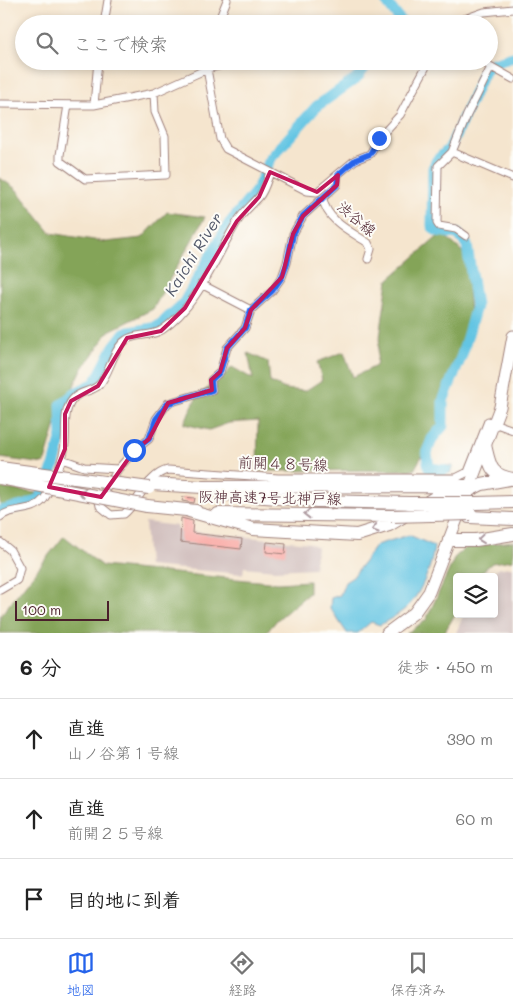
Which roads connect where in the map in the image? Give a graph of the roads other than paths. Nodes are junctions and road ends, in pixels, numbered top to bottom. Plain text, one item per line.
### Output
1 (108, 0) edge
2 (227, 0) edge
3 (513, 9) edge
4 (106, 15) edge
5 (221, 15) edge
6 (476, 15) edge
7 (97, 70) edge
8 (205, 70) edge
9 (207, 70) edge
10 (424, 70) edge
11 (485, 70) edge
12 (496, 70) edge
13 (513, 79) edge
14 (154, 93) junction
15 (0, 104) edge
16 (68, 105) junction
17 (94, 105) junction
18 (452, 152) junction
19 (268, 171) junction
20 (338, 175) junction
21 (513, 178) edge
22 (323, 199) junction
23 (466, 236) dead end
24 (368, 259) dead end
25 (201, 284) junction
26 (251, 310) junction
27 (513, 336) edge
28 (494, 423) junction
29 (513, 430) edge
30 (486, 445) junction
31 (62, 459) junction
32 (0, 468) edge
33 (118, 469) junction
34 (0, 478) edge
35 (513, 479) edge
36 (150, 486) junction
37 (470, 501) junction
38 (513, 502) edge
39 (189, 511) junction
40 (513, 513) edge
41 (0, 517) edge
42 (513, 518) edge
43 (513, 534) edge
44 (449, 540) junction
45 (0, 542) edge
46 (0, 590) edge
47 (387, 633) edge

1 - 4 street
2 - 5 street
3 - 6 street
7 - 17 street
8 - 14 street
9 - 19 street
10 - 20 street
11 - 18 street
12 - 13 street
14 - 16 street
14 - 17 street
15 - 16 street
16 - 17 street
18 - 21 street
18 - 23 street
19 - 20 street
19 - 25 street
20 - 22 street
22 - 24 street, 渋谷線
22 - 26 street
25 - 26 street
25 - 31 street
26 - 33 street
27 - 28 main road
28 - 29 street
28 - 30 main road
28 - 33 street, 前開４８号線
30 - 35 highway
30 - 37 main road
31 - 33 street
31 - 41 street
32 - 36 highway, bridge
39 -> 34 highway, 阪神高速7号北神戸線, bridge
35 - 37 highway
36 - 37 highway
36 - 37 highway, 阪神高速7号北神戸線, bridge
37 - 38 highway, 阪神高速7号北神戸線
37 -> 39 highway, 阪神高速7号北神戸線, bridge
37 -> 39 highway
37 - 40 highway, 阪神高速7号北神戸線
37 - 42 highway
37 - 44 main road
43 -> 44 highway
44 - 47 main road
45 - 46 street

